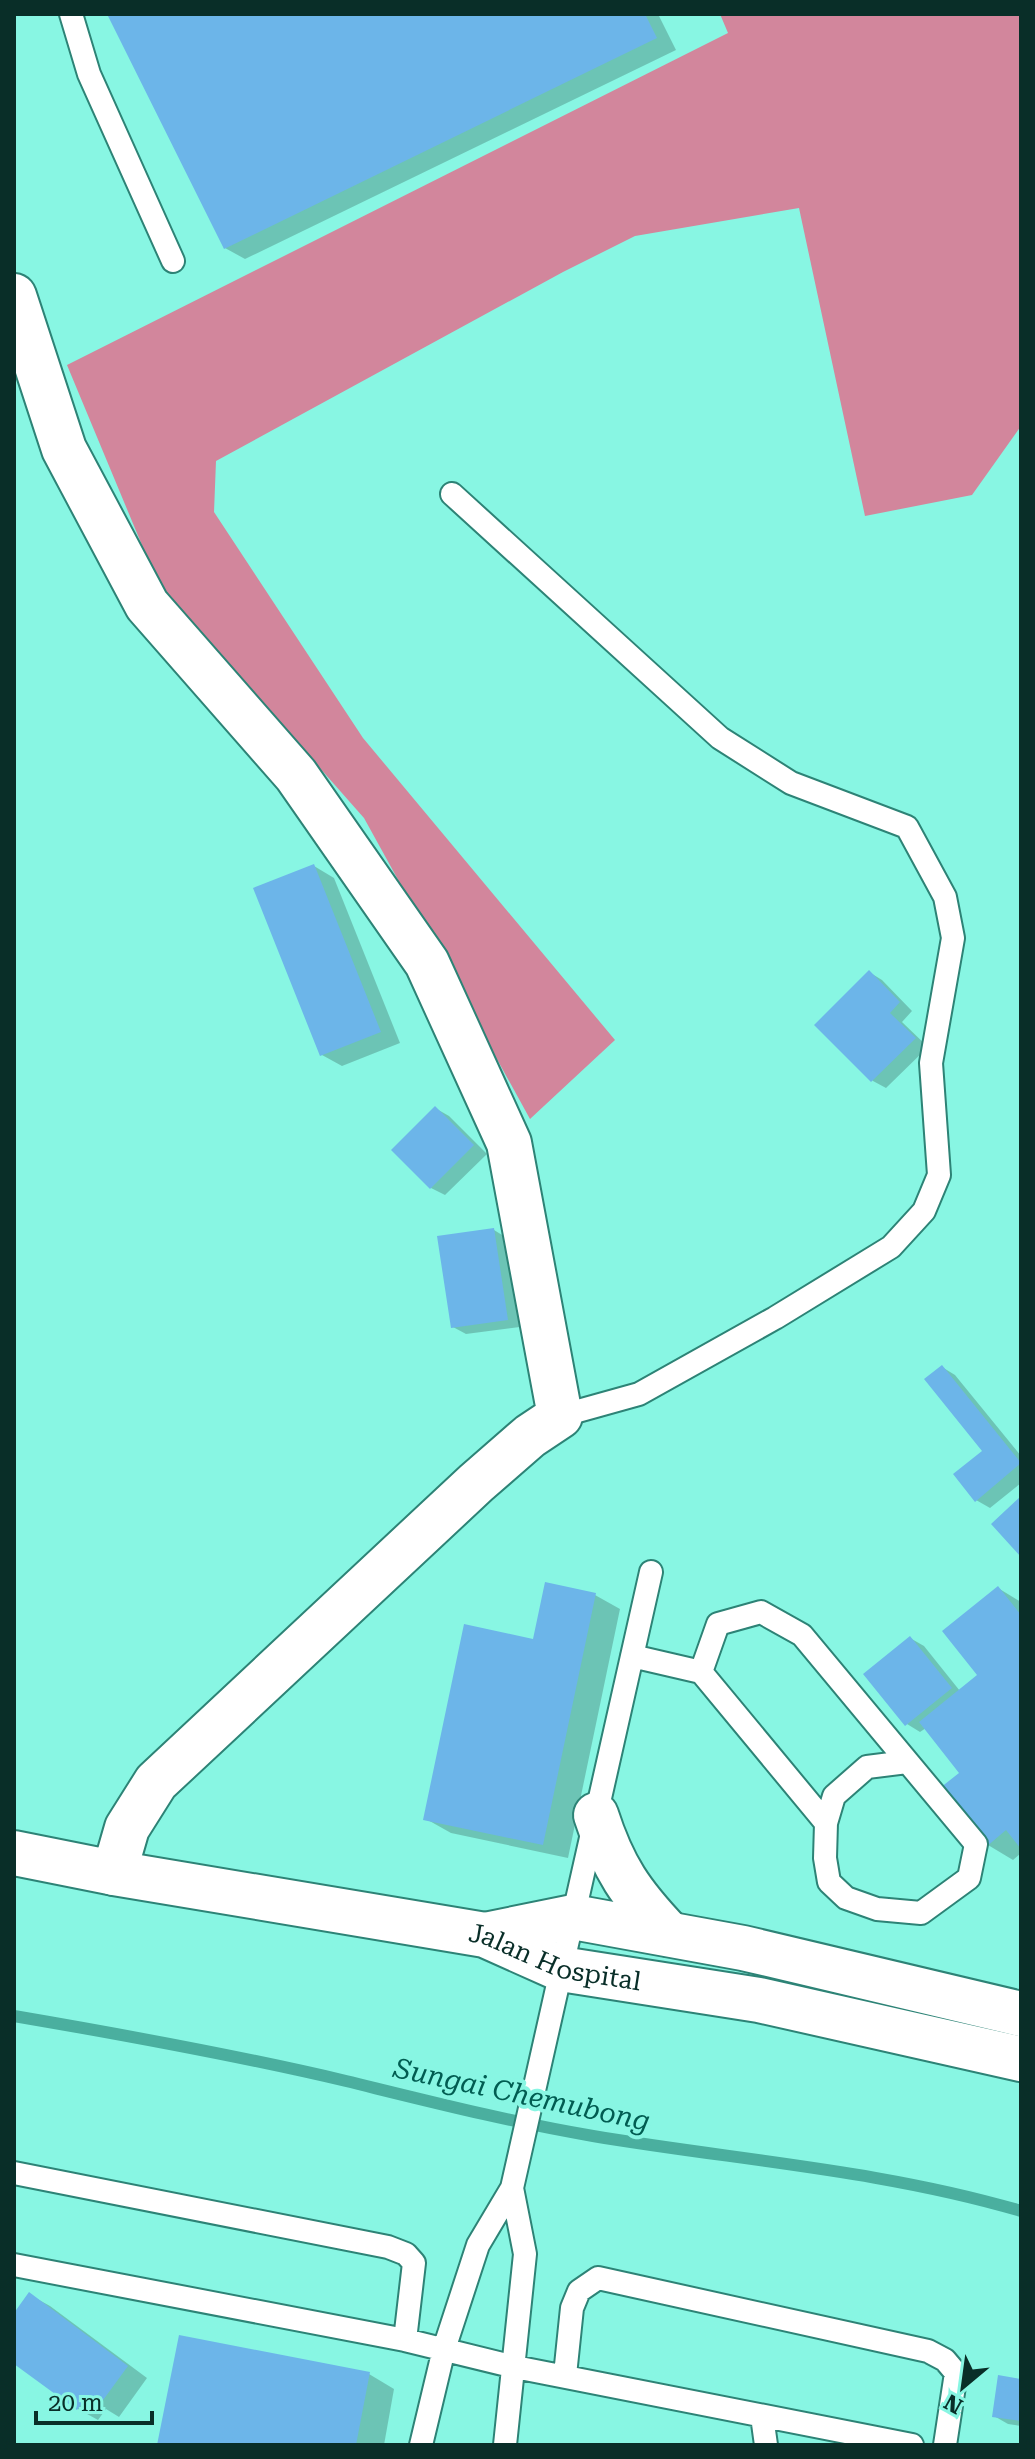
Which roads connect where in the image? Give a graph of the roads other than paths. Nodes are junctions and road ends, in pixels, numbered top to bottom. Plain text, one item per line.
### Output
1 (71, 14) edge
2 (173, 261) dead end
3 (14, 296) edge
4 (452, 494) dead end
5 (560, 1416) junction
6 (651, 1572) dead end
7 (632, 1656) junction
8 (701, 1672) junction
9 (907, 1762) junction
10 (596, 1815) junction
11 (826, 1823) junction
12 (14, 1853) edge
13 (114, 1873) junction
14 (573, 1917) junction
15 (669, 1934) junction
16 (485, 1935) junction
17 (559, 1979) junction
18 (1021, 2014) edge
19 (1021, 2059) edge
20 (14, 2173) edge
21 (512, 2188) junction
22 (14, 2265) edge
23 (405, 2340) junction
24 (444, 2349) junction
25 (515, 2367) junction
26 (565, 2375) junction
27 (762, 2416) junction
28 (421, 2445) edge
29 (505, 2445) edge
30 (766, 2445) edge
31 (912, 2445) edge
32 (945, 2445) edge

1 - 2 lane
3 - 5 street
4 - 5 lane
5 - 13 street
6 - 7 lane
7 - 8 lane
7 - 10 lane
8 - 9 lane
8 - 11 lane
9 - 11 lane
9 - 11 lane
10 - 14 lane
10 - 15 street
12 - 13 street
13 - 16 street
14 - 15 street, Jalan Hospital
14 - 16 street, Jalan Hospital
14 - 17 lane
15 - 18 street, Jalan Hospital
16 - 17 street, Jalan Hospital
17 - 19 street, Jalan Hospital
17 - 21 lane
20 - 23 lane
21 - 24 lane
21 - 25 lane
22 - 23 lane
23 - 24 lane
24 - 25 lane
24 - 28 lane
25 - 26 lane
25 - 29 lane
26 - 27 lane
26 - 32 lane
27 - 30 lane
27 - 31 lane

